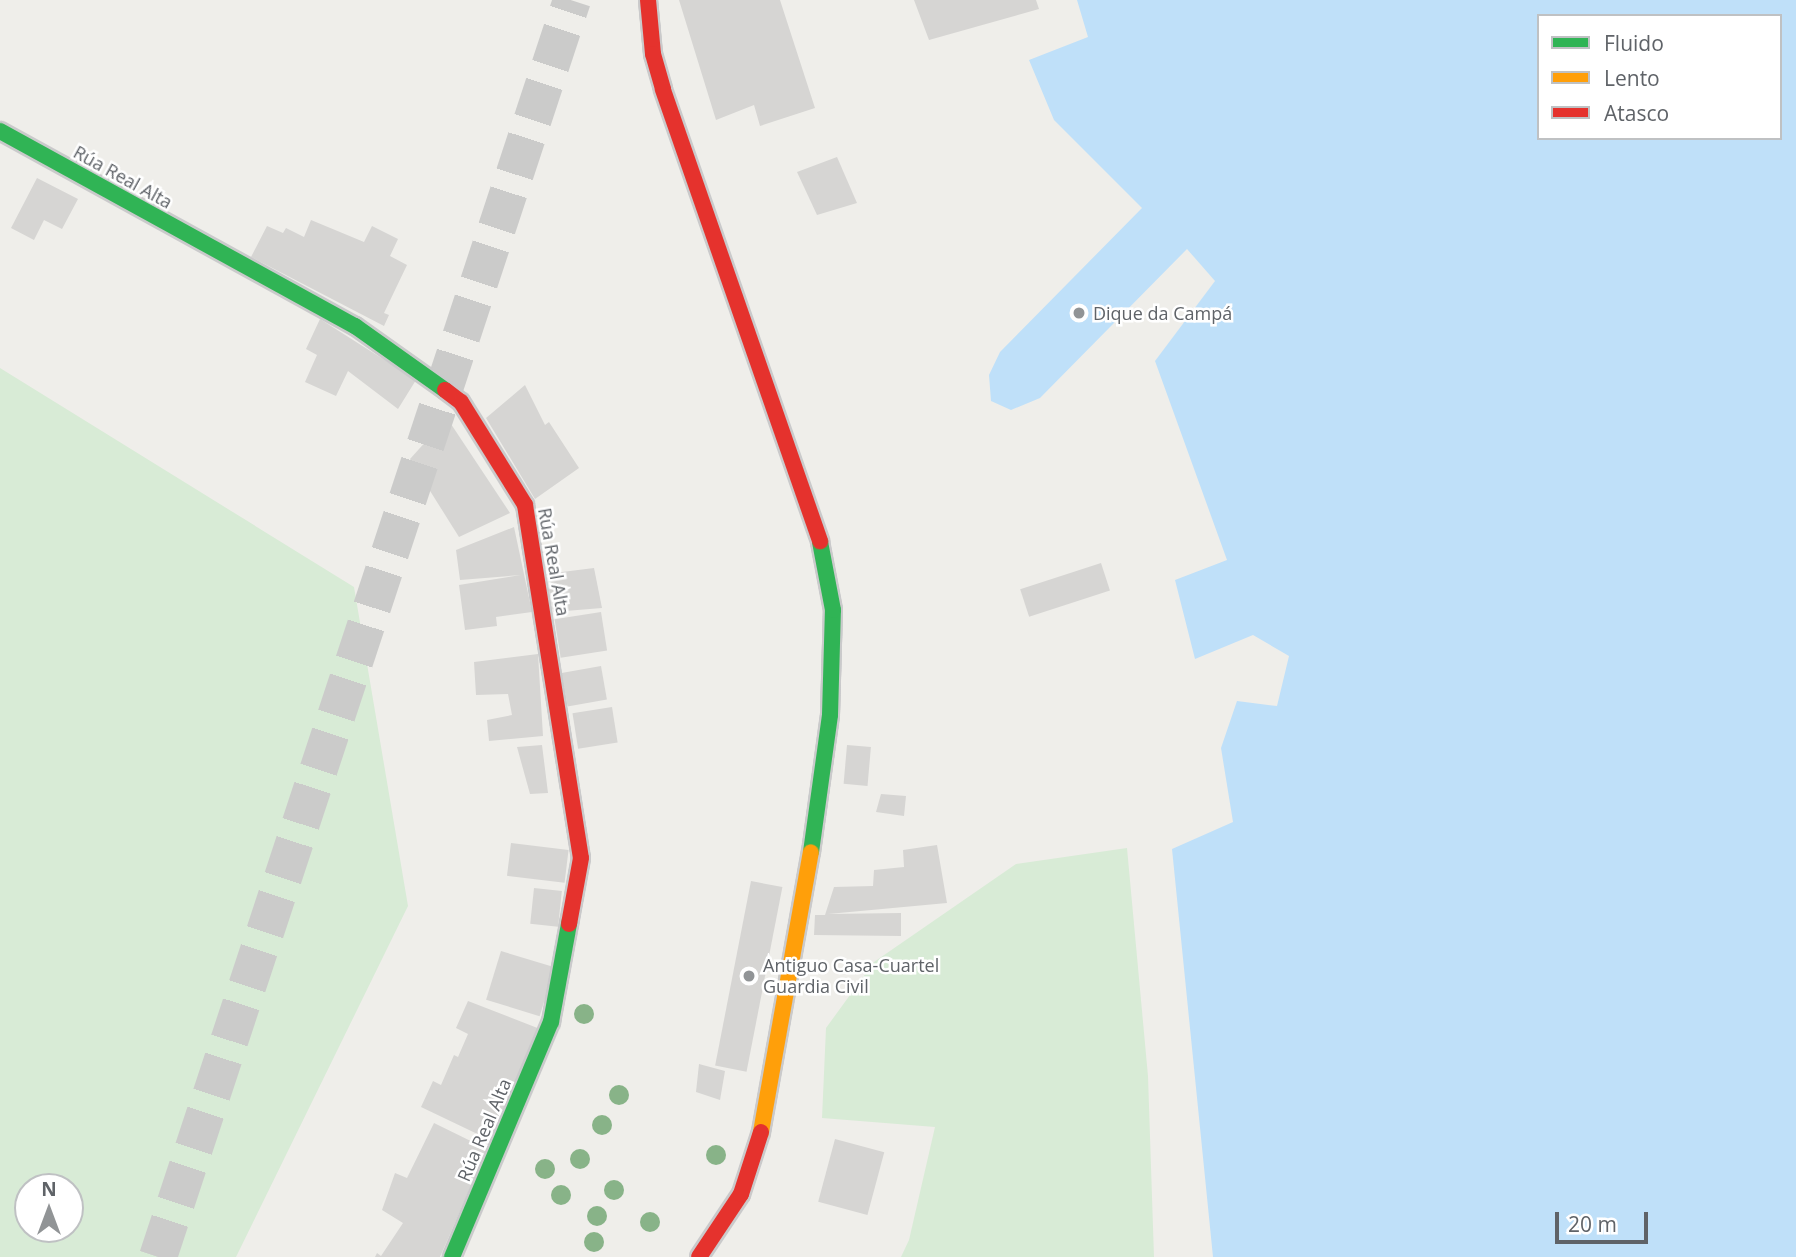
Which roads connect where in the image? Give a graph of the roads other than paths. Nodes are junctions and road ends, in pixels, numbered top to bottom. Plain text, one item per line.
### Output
1 (648, 0) edge
2 (0, 131) edge
3 (452, 1257) edge
4 (699, 1257) edge

1 - 4 street
2 - 3 street, Rúa Real Alta

